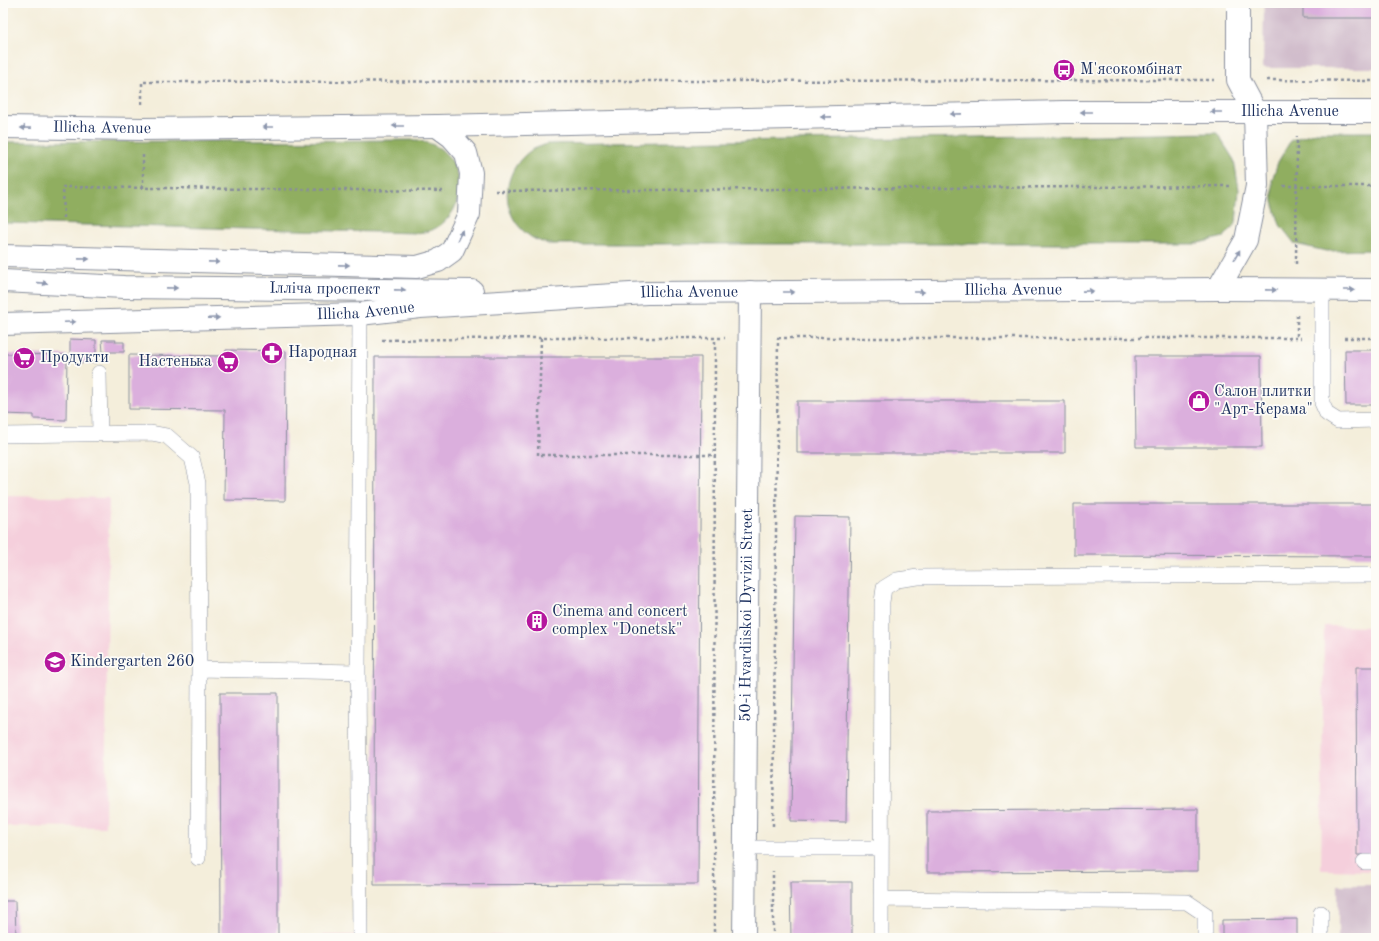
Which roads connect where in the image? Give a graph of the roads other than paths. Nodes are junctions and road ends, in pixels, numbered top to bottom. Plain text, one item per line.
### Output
1 (1238, 3) edge
2 (1255, 112) junction
3 (1376, 112) edge
4 (437, 126) junction
5 (3, 127) edge
6 (3, 256) edge
7 (3, 281) edge
8 (1218, 290) junction
9 (1322, 290) junction
10 (1376, 290) edge
11 (750, 292) junction
12 (647, 293) junction
13 (360, 314) junction
14 (3, 324) edge
15 (100, 373) dead end
16 (1376, 420) edge
17 (100, 434) junction
18 (3, 435) edge
19 (1376, 575) edge
20 (199, 669) junction
21 (358, 672) junction
22 (745, 848) junction
23 (882, 848) junction
24 (198, 858) dead end
25 (881, 899) junction
26 (1321, 913) dead end
27 (360, 938) edge
28 (744, 938) edge
29 (881, 938) edge
30 (1205, 938) edge
31 (1321, 938) edge

1 - 2 main road
2 - 3 main road, Illicha Avenue
2 -> 4 main road, Illicha Avenue
8 -> 2 main road
4 -> 5 main road, Illicha Avenue
6 -> 4 main road
7 -> 12 main road, Ілліча проспект
8 -> 9 main road, Illicha Avenue
11 -> 8 main road, Illicha Avenue
9 -> 10 main road, Illicha Avenue
9 - 16 lane
11 - 12 main road, Illicha Avenue
11 - 22 main road, 50-i Hvardiiskoi Dyvizii Street
12 - 13 main road, Illicha Avenue
14 -> 13 main road, Illicha Avenue
13 - 21 lane
15 - 17 lane
17 - 18 lane
17 - 20 lane
19 - 23 lane
20 - 21 lane
20 - 24 lane
21 - 27 lane
22 - 23 lane
22 - 28 main road, 50-i Hvardiiskoi Dyvizii Street
23 - 25 lane
25 - 29 lane
25 - 30 lane
26 - 31 lane

